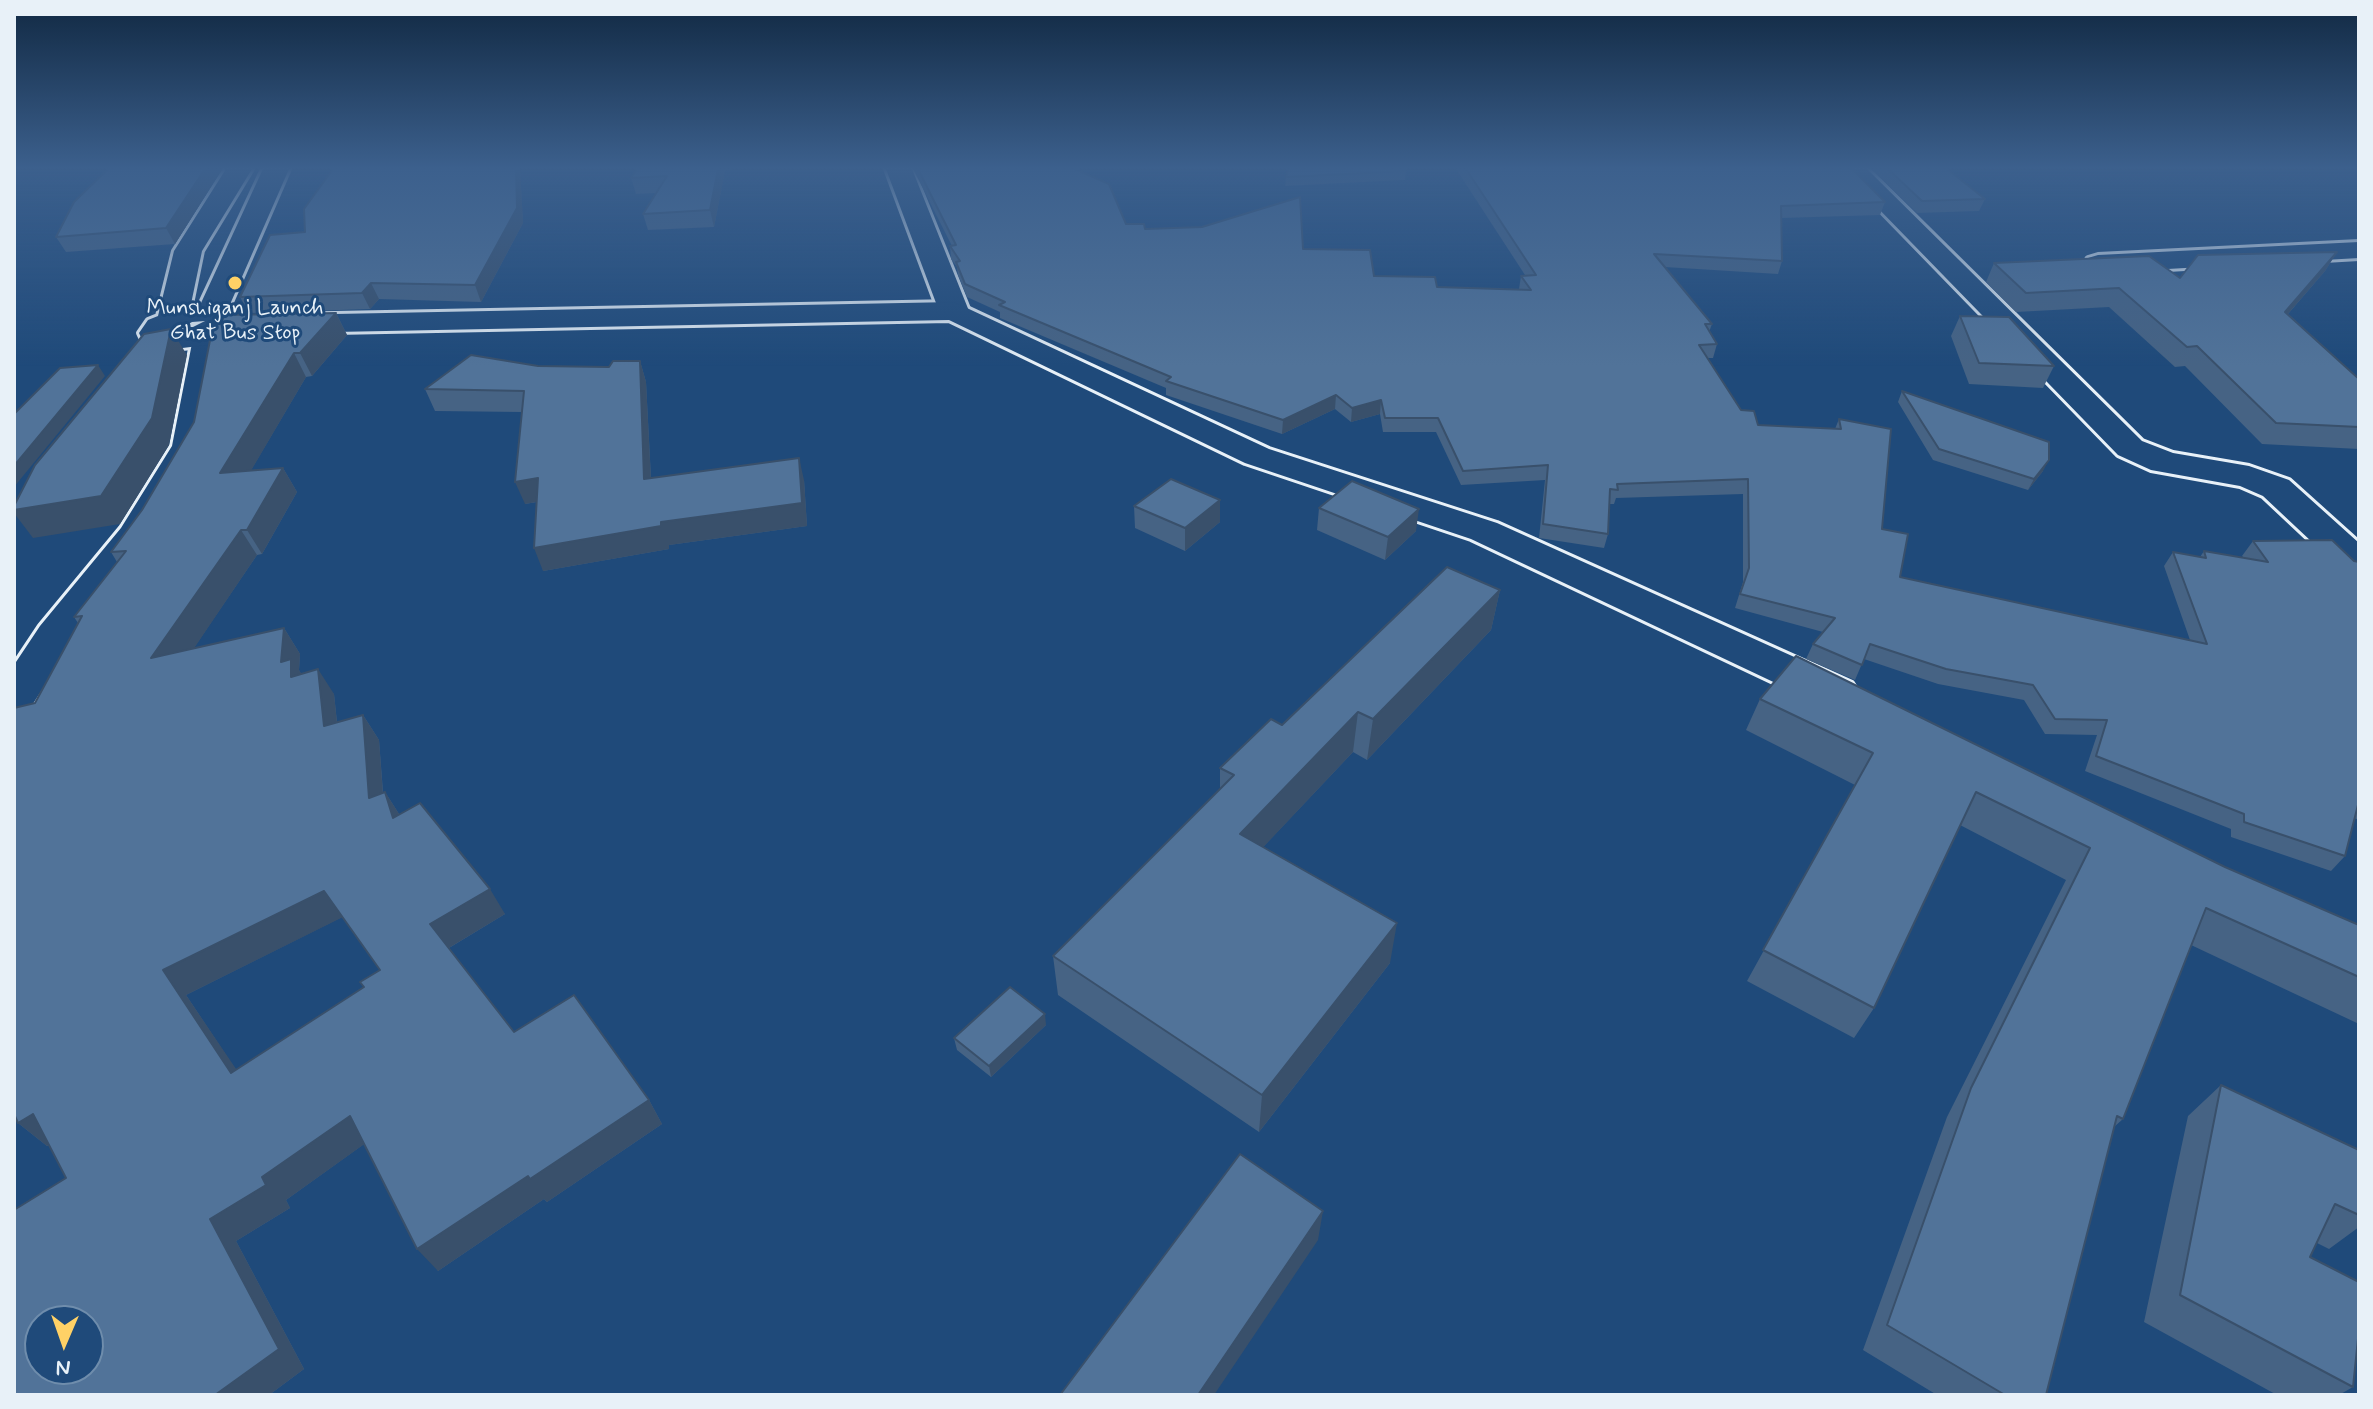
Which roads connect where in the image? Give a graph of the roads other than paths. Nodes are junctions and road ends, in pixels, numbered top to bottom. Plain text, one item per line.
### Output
1 (198, 235) edge
2 (250, 235) edge
3 (924, 235) edge
4 (1928, 235) edge
5 (2359, 250) edge
6 (2064, 266) edge
7 (954, 311) junction
8 (214, 324) junction
9 (2359, 564) edge
10 (14, 699) edge
11 (1871, 709) edge

1 - 8 main road
2 - 8 main road
3 - 7 main road
4 - 9 main road
5 - 6 main road
7 - 8 main road
7 - 11 main road
8 - 10 main road

